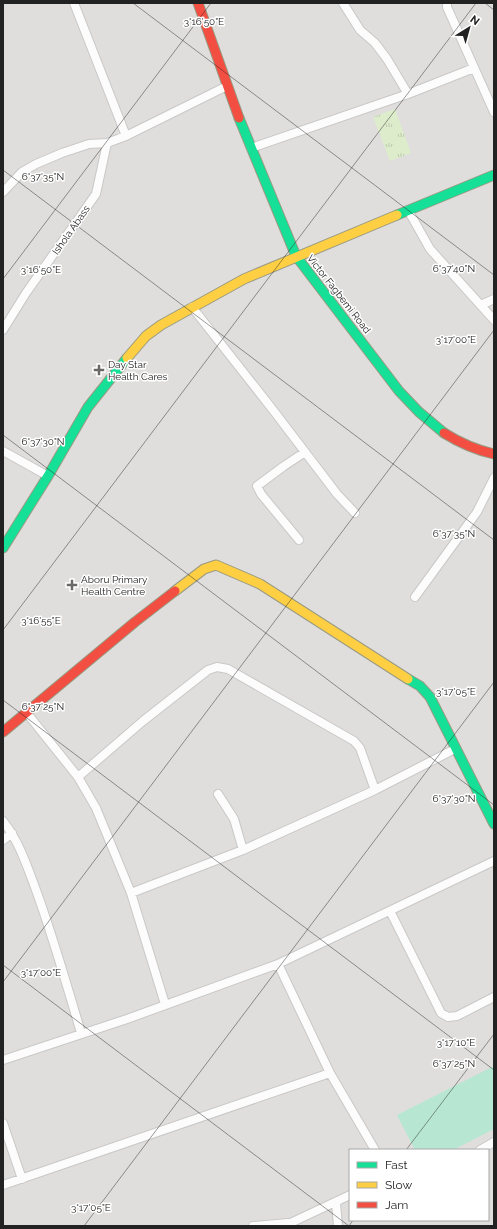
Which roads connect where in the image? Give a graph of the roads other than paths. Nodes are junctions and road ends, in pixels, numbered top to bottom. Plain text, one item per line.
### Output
1 (74, 3) edge
2 (198, 3) edge
3 (343, 3) edge
4 (447, 3) edge
5 (474, 68) junction
6 (227, 86) junction
7 (408, 94) junction
8 (494, 112) edge
9 (126, 136) junction
10 (107, 143) junction
11 (251, 148) junction
12 (494, 175) edge
13 (3, 192) edge
14 (408, 210) junction
15 (296, 256) junction
16 (494, 298) edge
17 (481, 305) junction
18 (192, 308) junction
19 (494, 320) edge
20 (3, 330) edge
21 (3, 451) edge
22 (305, 452) junction
23 (494, 454) edge
24 (48, 476) junction
25 (494, 478) edge
26 (355, 512) dead end
27 (299, 540) dead end
28 (3, 548) edge
29 (415, 596) dead end
30 (26, 712) junction
31 (3, 732) edge
32 (455, 749) junction
33 (78, 777) junction
34 (375, 790) junction
35 (218, 794) dead end
36 (3, 821) edge
37 (494, 824) edge
38 (12, 833) junction
39 (3, 840) edge
40 (243, 850) junction
41 (494, 862) edge
42 (131, 893) junction
43 (390, 911) junction
44 (278, 964) junction
45 (494, 997) edge
46 (165, 1004) junction
47 (81, 1033) junction
48 (3, 1060) edge
49 (330, 1073) junction
50 (3, 1123) edge
51 (494, 1142) edge
52 (374, 1149) edge
53 (482, 1149) edge
54 (22, 1179) junction
55 (3, 1185) edge
56 (349, 1196) edge
57 (336, 1203) junction
58 (288, 1224) edge
59 (253, 1226) edge
60 (338, 1226) edge

1 - 9 street
2 - 6 street, Victor Fagbemi Road
3 - 7 street
4 - 5 street
5 - 7 street
5 - 8 street
6 - 9 street
6 - 11 street, Victor Fagbemi Road
7 - 11 street
9 - 10 street
10 - 13 street
10 - 20 street, Ishola Abass
11 - 15 street, Victor Fagbemi Road
12 - 14 street
14 - 15 street
14 - 17 street
15 - 18 street
15 - 23 street, Victor Fagbemi Road
16 - 17 street
17 - 19 street
18 - 22 street
18 - 24 street
21 - 24 street
22 - 26 street
22 - 27 street
24 - 28 street
25 - 29 street
30 - 31 street
30 - 32 street
30 - 33 street
32 - 34 street
32 - 37 street
33 - 34 street
33 - 42 street
34 - 40 street
35 - 40 street
36 - 38 street
38 - 39 street
38 - 47 street
40 - 42 street
41 - 43 street
42 - 46 street
43 - 44 street
43 - 45 street
44 - 46 street
44 - 49 street
46 - 47 street
47 - 48 street
49 - 52 street
49 - 54 street
50 - 54 street
51 - 53 street
54 - 55 street
56 - 57 street
57 - 58 street
57 - 60 street
58 - 59 street

